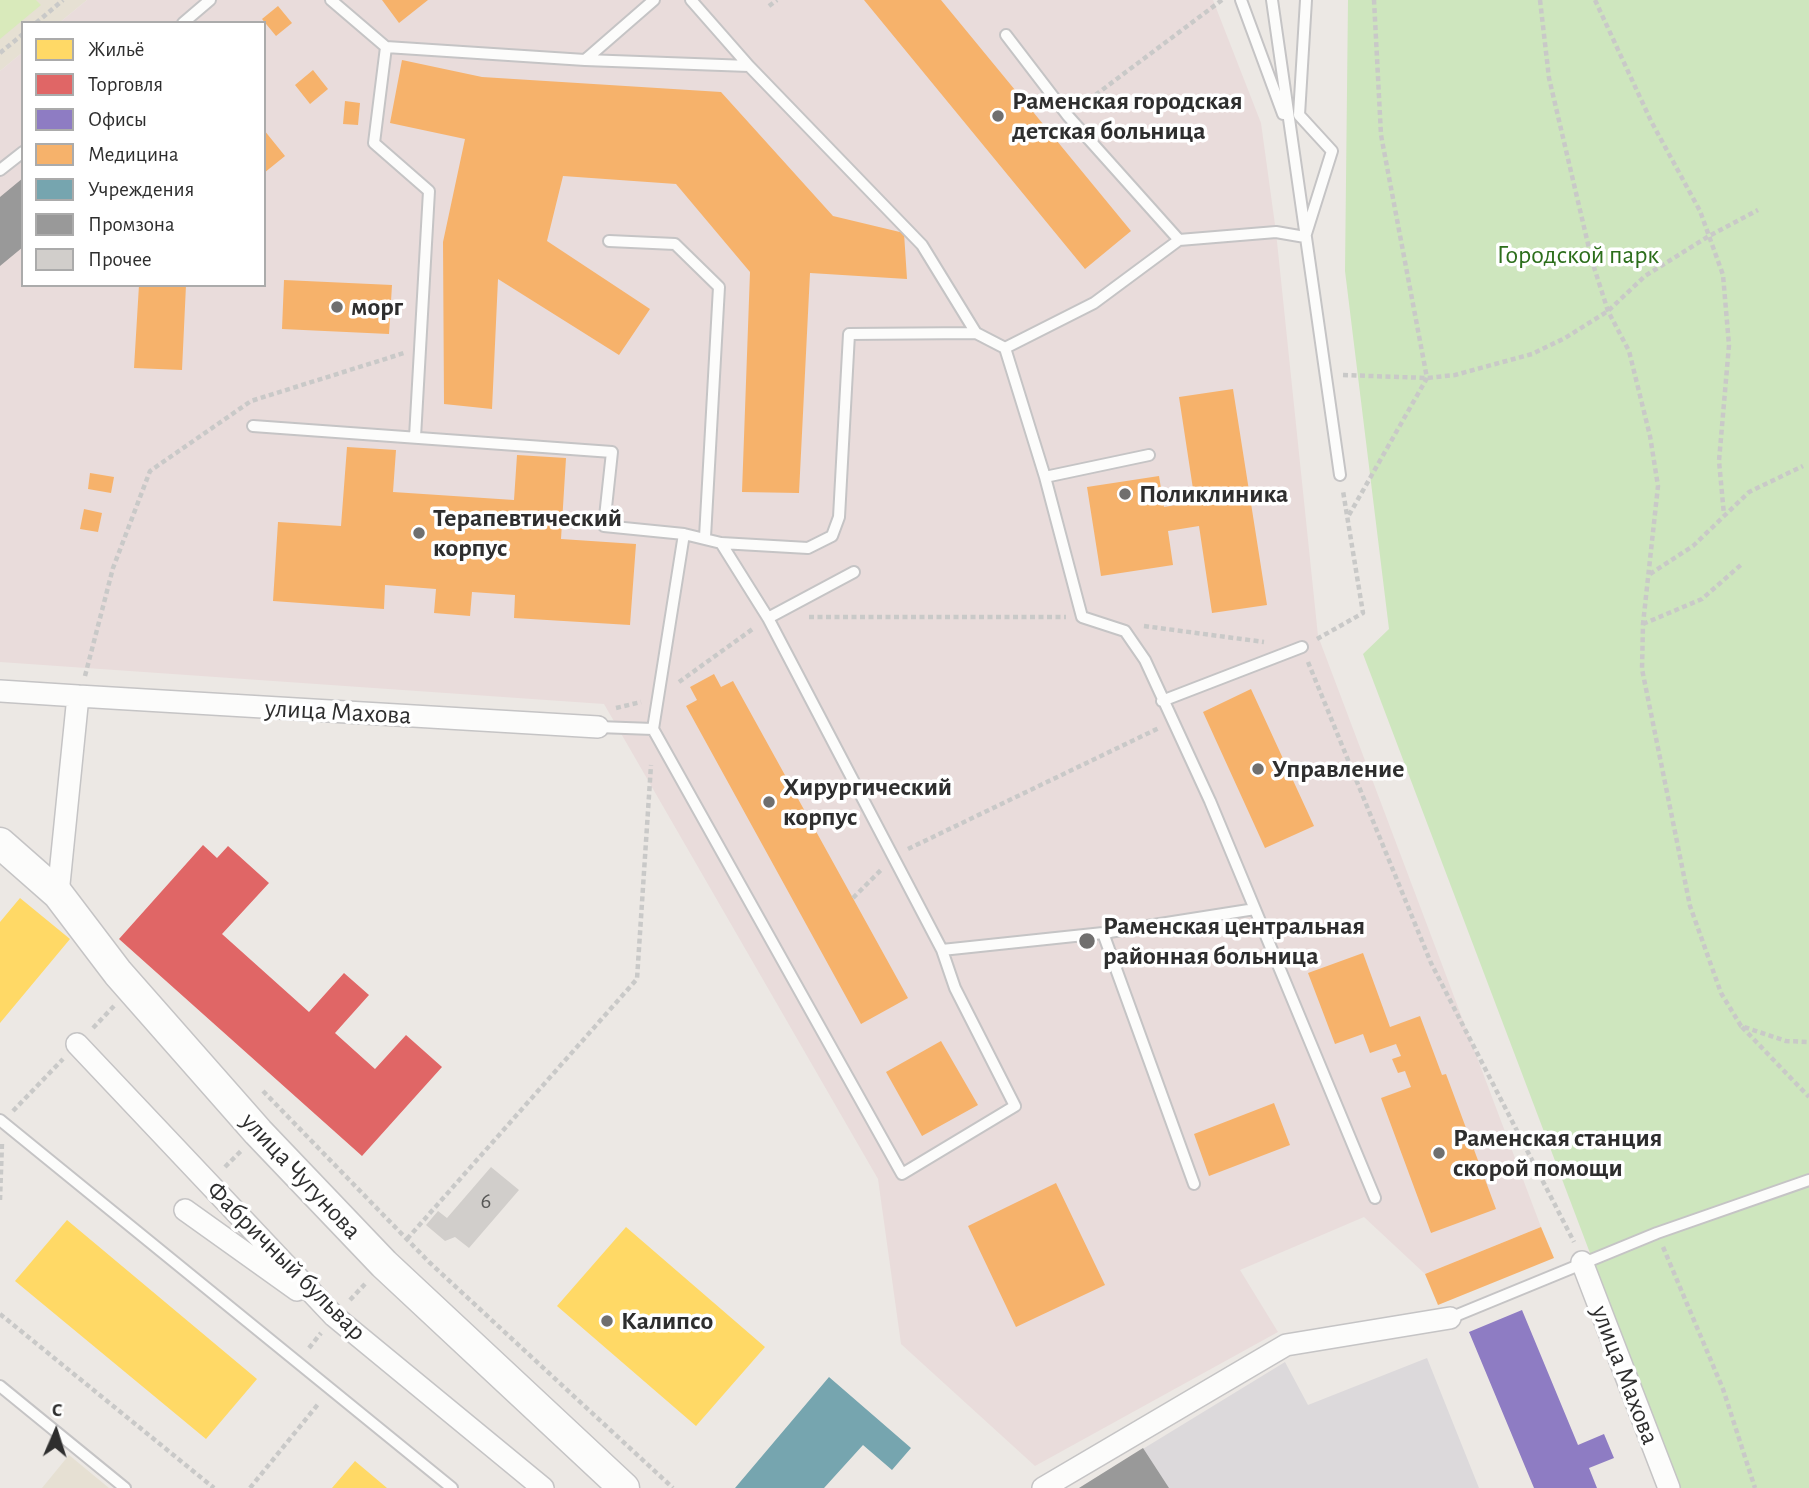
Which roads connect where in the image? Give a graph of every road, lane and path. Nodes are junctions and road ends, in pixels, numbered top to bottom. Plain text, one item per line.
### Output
1 (63, 0) edge
2 (210, 0) edge
3 (331, 0) edge
4 (654, 0) edge
5 (691, 0) edge
6 (777, 0) edge
7 (1222, 0) edge
8 (1241, 0) edge
9 (1272, 0) edge
10 (1306, 0) edge
11 (1374, 0) edge
12 (1540, 0) edge
13 (1595, 0) edge
14 (769, 6) dead end
15 (38, 21) edge
16 (185, 21) edge
17 (1006, 35) dead end
18 (21, 36) edge
19 (386, 47) junction
20 (0, 53) edge
21 (584, 60) junction
22 (749, 66) junction
23 (1068, 116) junction
24 (1290, 133) junction
25 (21, 154) edge
26 (0, 170) edge
27 (1758, 210) dead end
28 (1709, 236) junction
29 (1305, 237) junction
30 (1179, 240) junction
31 (609, 242) dead end
32 (1608, 311) junction
33 (976, 333) junction
34 (1005, 348) junction
35 (420, 349) junction
36 (1325, 374) junction
37 (1427, 379) junction
38 (253, 426) dead end
39 (415, 437) junction
40 (1149, 455) dead end
41 (1803, 466) dead end
42 (1340, 475) joint
43 (1045, 477) junction
44 (1724, 515) junction
45 (1349, 516) junction
46 (684, 534) junction
47 (705, 537) junction
48 (721, 543) junction
49 (1743, 563) dead end
50 (854, 572) dead end
51 (1649, 575) junction
52 (1082, 617) junction
53 (768, 618) junction
54 (1643, 624) junction
55 (1136, 625) dead end
56 (1302, 647) junction
57 (98, 678) dead end
58 (78, 683) junction
59 (0, 691) edge
60 (658, 698) junction
61 (1162, 701) junction
62 (610, 709) dead end
63 (1172, 721) junction
64 (598, 727) joint
65 (653, 729) junction
66 (0, 843) edge
67 (894, 856) junction
68 (58, 894) junction
69 (853, 898) dead end
70 (1255, 909) junction
71 (1104, 933) junction
72 (942, 950) junction
73 (1741, 1026) junction
74 (1809, 1041) edge
75 (77, 1044) dead end
76 (255, 1083) dead end
77 (1809, 1097) edge
78 (1, 1121) edge
79 (1809, 1180) edge
80 (1194, 1184) dead end
81 (1375, 1198) dead end
82 (0, 1200) edge
83 (185, 1210) dead end
84 (1657, 1233) junction
85 (407, 1240) junction
86 (1582, 1262) junction
87 (0, 1314) edge
88 (334, 1317) junction
89 (1450, 1318) joint
90 (297, 1362) junction
91 (0, 1386) edge
92 (330, 1389) junction
93 (125, 1488) edge
94 (214, 1488) edge
95 (250, 1488) edge
96 (452, 1488) edge
97 (543, 1488) edge
98 (624, 1488) edge
99 (673, 1488) edge
100 (1044, 1488) edge
101 (1669, 1488) edge
102 (1755, 1488) edge

1 - 15 path
2 - 16 lane
3 - 19 lane
4 - 21 lane
5 - 22 lane
6 - 14 path
7 - 23 path
8 - 24 lane
9 - 24 lane
10 - 29 lane
11 - 37 path
12 - 32 path
13 - 28 path
17 - 23 lane
18 - 20 path
19 - 21 lane
19 - 35 lane
21 - 22 lane
22 - 33 lane
23 - 30 lane
24 - 29 lane
25 - 26 lane
27 - 28 path
28 - 32 path
28 - 44 path
29 - 30 lane
29 - 36 lane
30 - 34 lane
31 - 47 lane
32 - 37 path
32 - 51 path
33 - 34 lane
33 - 48 lane
34 - 43 lane
35 - 39 lane
35 - 58 path
36 - 37 path
36 - 42 lane
37 - 45 path
38 - 39 lane
39 - 46 lane
40 - 43 lane
41 - 44 path
42 - 45 path
43 - 52 lane
44 - 51 path
45 - 56 path
46 - 47 lane
46 - 60 lane
47 - 48 lane
48 - 53 lane
49 - 54 path
50 - 53 lane
51 - 54 path
52 - 53 path
52 - 61 lane
53 - 60 path
53 - 67 lane
54 - 73 path
55 - 56 path
56 - 61 lane
56 - 86 path
57 - 58 path
58 - 59 street, улица Махова
58 - 64 street, улица Махова
58 - 68 street
60 - 62 path
60 - 65 lane
61 - 63 lane
63 - 67 path
63 - 70 lane
64 - 65 lane
65 - 72 lane
65 - 85 path
66 - 68 main road, улица Чугунова
67 - 69 path
67 - 72 lane
68 - 98 main road, улица Чугунова
70 - 71 lane
70 - 81 lane
71 - 72 lane
71 - 80 lane
73 - 74 path
73 - 77 path
75 - 88 street, Фабричный бульвар
76 - 85 path
78 - 82 path
78 - 90 lane
79 - 84 lane
83 - 88 street
84 - 86 lane
84 - 102 path
85 - 99 path
86 - 89 lane
86 - 101 street, улица Махова
87 - 94 path
88 - 90 path
88 - 97 street, Фабричный бульвар
89 - 100 street
90 - 92 lane
91 - 93 lane
92 - 95 path
92 - 96 lane

